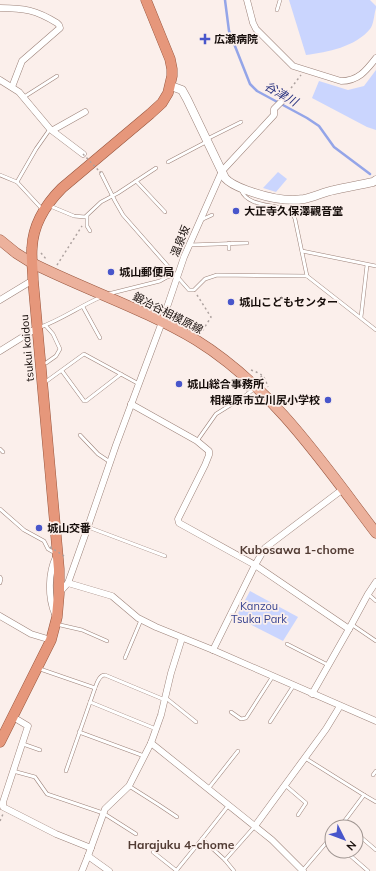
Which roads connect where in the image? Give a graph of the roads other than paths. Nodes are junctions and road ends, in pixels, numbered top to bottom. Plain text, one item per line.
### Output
1 (142, 0) edge
2 (247, 0) edge
3 (280, 0) edge
4 (147, 4) edge
5 (0, 8) edge
6 (277, 10) dead end
7 (376, 58) edge
8 (57, 76) dead end
9 (0, 80) edge
10 (171, 86) junction
11 (12, 87) junction
12 (24, 97) junction
13 (282, 101) road end
14 (85, 112) dead end
15 (241, 122) dead end
16 (52, 129) junction
17 (207, 140) junction
18 (85, 153) road end
19 (168, 162) dead end
20 (156, 168) dead end
21 (222, 171) junction
22 (101, 173) road end
23 (0, 175) edge
24 (136, 181) junction
25 (17, 182) junction
26 (375, 182) edge
27 (240, 188) junction
28 (112, 196) junction
29 (45, 207) junction
30 (165, 212) dead end
31 (212, 215) dead end
32 (87, 217) junction
33 (200, 221) junction
34 (90, 231) dead end
35 (0, 240) edge
36 (228, 243) junction
37 (247, 243) dead end
38 (189, 244) junction
39 (229, 250) dead end
40 (302, 251) junction
41 (32, 263) junction
42 (367, 265) junction
43 (376, 266) edge
44 (178, 275) junction
45 (307, 276) junction
46 (33, 280) junction
47 (104, 296) junction
48 (0, 300) edge
49 (83, 307) junction
50 (361, 317) junction
51 (162, 322) junction
52 (42, 327) junction
53 (376, 330) edge
54 (100, 338) dead end
55 (0, 351) edge
56 (46, 363) dead end
57 (62, 370) junction
58 (121, 374) junction
59 (42, 384) junction
60 (139, 384) junction
61 (256, 387) junction
62 (131, 404) junction
63 (80, 434) dead end
64 (198, 440) junction
65 (0, 449) edge
66 (3, 452) dead end
67 (110, 462) junction
68 (343, 489) junction
69 (0, 509) edge
70 (88, 527) junction
71 (376, 533) edge
72 (57, 552) junction
73 (166, 556) dead end
74 (255, 565) junction
75 (0, 577) edge
76 (68, 582) junction
77 (376, 582) edge
78 (0, 583) edge
79 (59, 594) junction
80 (368, 594) junction
81 (376, 601) edge
82 (0, 616) edge
83 (141, 620) junction
84 (56, 621) junction
85 (350, 626) junction
86 (182, 638) junction
87 (51, 640) junction
88 (107, 641) dead end
89 (376, 641) edge
90 (287, 644) dead end
91 (212, 650) junction
92 (125, 658) dead end
93 (328, 665) junction
94 (38, 668) junction
95 (273, 676) junction
96 (294, 685) junction
97 (95, 688) junction
98 (312, 694) junction
99 (165, 699) junction
100 (90, 702) junction
101 (340, 706) junction
102 (231, 712) dead end
103 (13, 717) junction
104 (376, 721) edge
105 (196, 722) dead end
106 (270, 722) dead end
107 (3, 729) edge
108 (156, 729) junction
109 (79, 732) junction
110 (0, 742) edge
111 (151, 743) junction
112 (22, 744) junction
113 (40, 750) dead end
114 (238, 751) dead end
115 (144, 756) junction
116 (305, 758) junction
117 (13, 771) junction
118 (66, 771) dead end
119 (376, 771) edge
120 (373, 775) dead end
121 (129, 786) junction
122 (285, 786) junction
123 (208, 789) junction
124 (364, 795) junction
125 (376, 802) edge
126 (229, 805) junction
127 (103, 813) junction
128 (298, 815) dead end
129 (177, 817) dead end
130 (346, 819) edge
131 (255, 826) junction
132 (136, 834) dead end
133 (202, 839) junction
134 (364, 840) edge
135 (324, 846) edge
136 (91, 848) junction
137 (376, 850) edge
138 (153, 852) dead end
139 (88, 856) junction
140 (354, 859) edge
141 (226, 860) junction
142 (82, 871) edge
143 (109, 871) edge
144 (177, 871) edge
145 (234, 871) edge
146 (303, 871) edge
147 (368, 871) edge

1 - 4 street
2 - 7 street
3 - 6 lane
4 - 10 highway, tsukui kaidou
5 - 11 street
8 - 12 lane
9 - 11 street
10 - 17 street
10 - 29 highway, tsukui kaidou
11 - 12 street
12 - 16 street
13 - 21 street, 温泉坂
14 - 16 street
15 - 17 lane
16 - 18 street
16 - 25 lane
17 - 19 lane
17 - 21 street
20 - 24 lane
21 - 27 street
21 - 33 street, 温泉坂
22 - 28 lane
23 - 25 lane
24 - 28 lane
24 - 30 lane
25 - 29 lane
26 - 27 street
27 - 40 lane
28 - 32 lane
28 - 44 lane
29 - 32 lane
29 - 41 highway, tsukui kaidou
31 - 33 lane
32 - 34 lane
33 - 38 street, 温泉坂
35 - 41 main road, 鍛冶谷相模原線
36 - 37 lane
36 - 38 lane
36 - 39 lane
38 - 44 street, 温泉坂
40 - 42 lane
40 - 45 lane
41 - 46 highway, tsukui kaidou
41 - 47 main road, 鍛冶谷相模原線
42 - 43 lane
42 - 50 lane
44 - 45 lane
44 - 47 lane
44 - 51 street, 温泉坂
45 - 50 lane
46 - 48 street
46 - 52 highway, tsukui kaidou
47 - 49 lane
47 - 51 main road, 鍛冶谷相模原線
49 - 52 lane
49 - 54 lane
50 - 53 lane
51 - 60 street, 温泉坂
51 - 61 main road, 鍛冶谷相模原線
52 - 55 street
52 - 56 lane
52 - 59 highway, tsukui kaidou
57 - 58 lane
57 - 58 lane
57 - 59 lane
58 - 60 lane
59 - 72 highway, tsukui kaidou
60 - 62 street, 温泉坂
61 - 64 lane
61 - 68 main road, 鍛冶谷相模原線
62 - 64 street
62 - 67 street, 温泉坂
63 - 67 lane
64 - 74 street
65 - 66 lane
67 - 70 street, 温泉坂
68 - 71 main road, 鍛冶谷相模原線
68 - 74 street
69 - 72 lane
70 - 73 lane
70 - 76 street, 温泉坂
72 - 79 highway, tsukui kaidou
72 - 84 street
74 - 85 street
74 - 91 street
75 - 78 lane
76 - 79 street, 温泉坂
76 - 83 street
77 - 80 street
79 - 84 highway, tsukui kaidou
80 - 81 lane
80 - 85 street
82 - 87 street
83 - 86 street
83 - 92 lane
84 - 87 highway, tsukui kaidou
84 - 88 lane
85 - 89 lane
85 - 93 street
86 - 91 street
86 - 99 street
87 - 94 highway, tsukui kaidou
90 - 93 lane
91 - 95 street
93 - 98 street
94 - 97 lane
94 - 103 highway, tsukui kaidou
95 - 96 street
95 - 102 lane
96 - 98 street
96 - 106 lane
97 - 99 lane
97 - 100 lane
98 - 101 street
99 - 105 lane
99 - 108 street
100 - 108 lane
100 - 109 lane
101 - 104 street
101 - 116 street
103 - 107 highway, tsukui kaidou
103 - 112 street
107 - 110 highway, tsukui kaidou
108 - 111 street
109 - 115 lane
109 - 118 lane
111 - 115 street
111 - 123 street
112 - 113 lane
112 - 117 street
114 - 123 lane
115 - 121 street
116 - 122 street
116 - 124 lane
117 - 127 lane
117 - 136 street
119 - 120 lane
121 - 127 street
121 - 129 lane
122 - 128 lane
122 - 131 street
123 - 126 street
124 - 125 lane
124 - 130 lane
126 - 131 street
126 - 133 lane
127 - 132 lane
127 - 136 street
131 - 141 lane
131 - 146 street
133 - 141 lane
133 - 144 lane
134 - 137 lane
135 - 146 lane
136 - 139 street
138 - 144 lane
139 - 142 street
139 - 143 street
140 - 147 lane
141 - 145 lane

